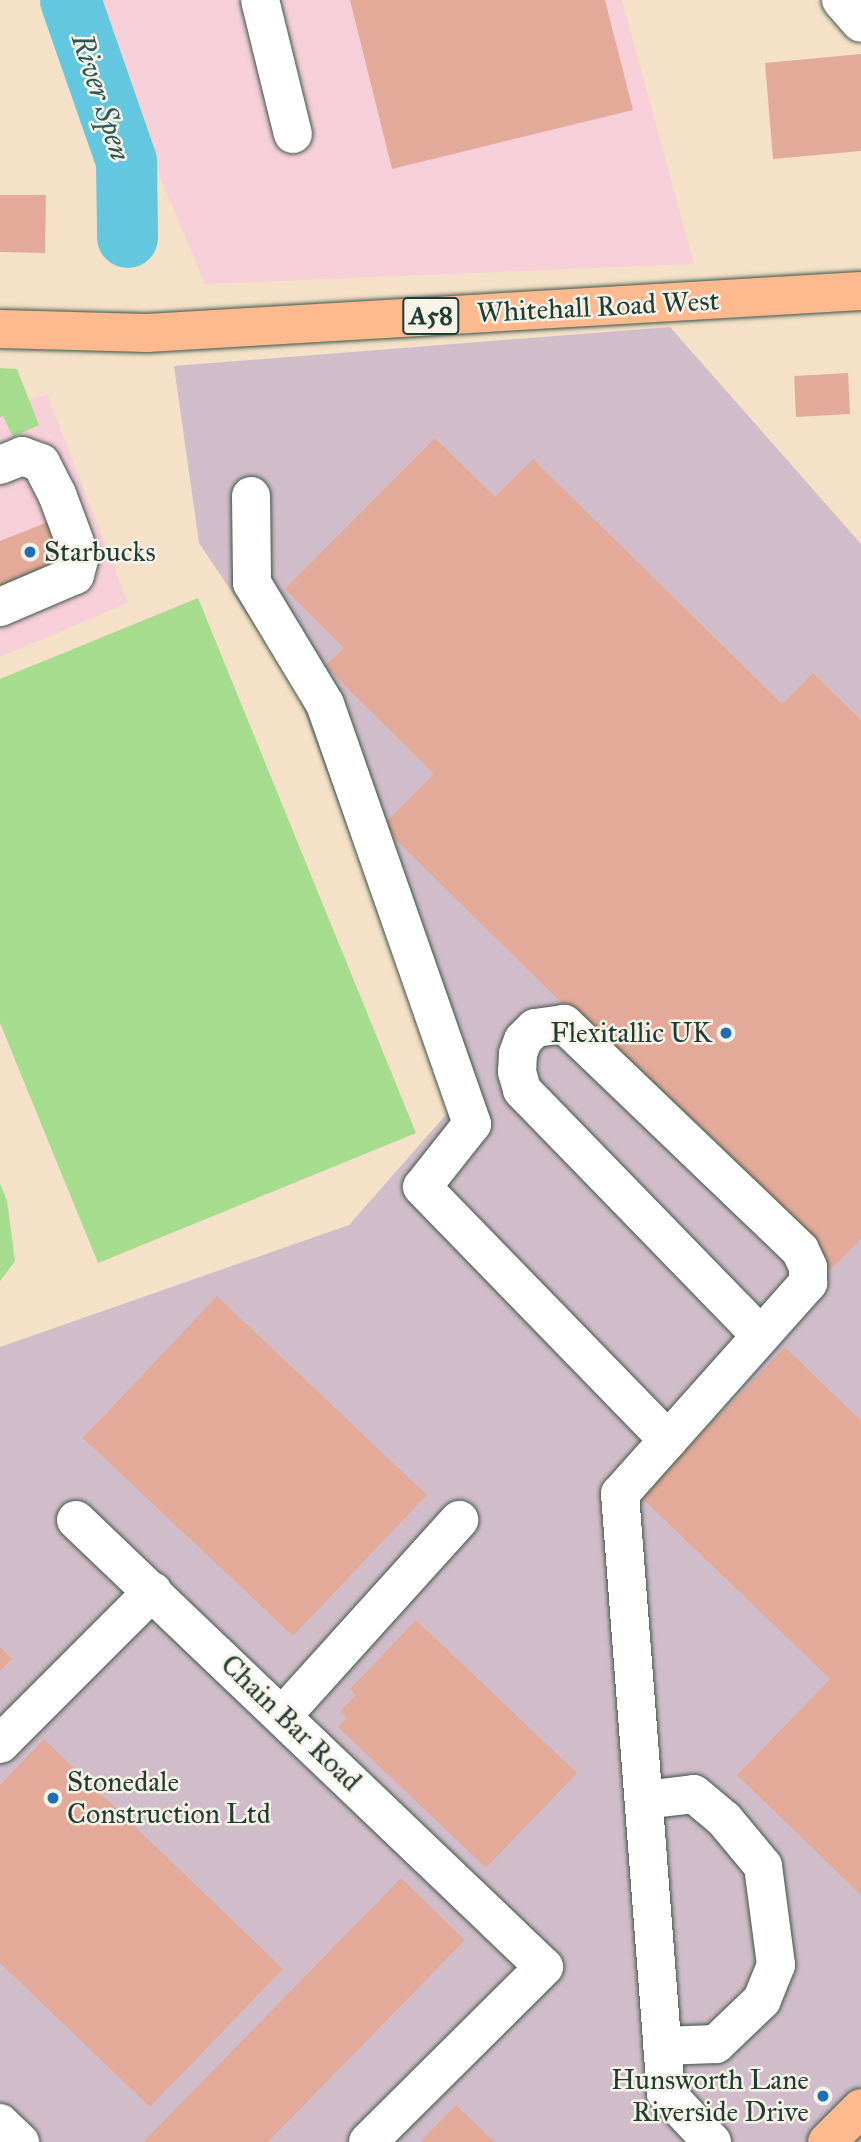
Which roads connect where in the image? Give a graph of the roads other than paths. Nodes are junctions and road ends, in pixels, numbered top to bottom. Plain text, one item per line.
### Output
1 (260, 0) edge
2 (841, 0) edge
3 (861, 23) edge
4 (293, 134) dead end
5 (861, 290) edge
6 (0, 329) edge
7 (11, 460) edge
8 (251, 496) dead end
9 (0, 607) edge
10 (760, 1335) junction
11 (668, 1440) junction
12 (76, 1520) dead end
13 (459, 1520) dead end
14 (153, 1591) junction
15 (283, 1715) junction
16 (0, 1744) edge
17 (644, 1800) junction
18 (662, 2046) junction
19 (861, 2108) edge
20 (0, 2123) edge
21 (20, 2142) edge
22 (368, 2142) edge
23 (712, 2142) edge
24 (827, 2142) edge

1 - 4 street
2 - 3 street
5 - 6 main road, Whitehall Road West / A58
7 - 9 street
8 - 11 street
10 - 10 street
10 - 11 street
11 - 17 street
12 - 14 street, Chain Bar Road
13 - 15 street
14 - 15 street, Chain Bar Road
14 - 16 street
15 - 22 street, Chain Bar Road
17 - 18 street
17 - 18 street
18 - 23 street
19 - 24 main road
20 - 21 street

